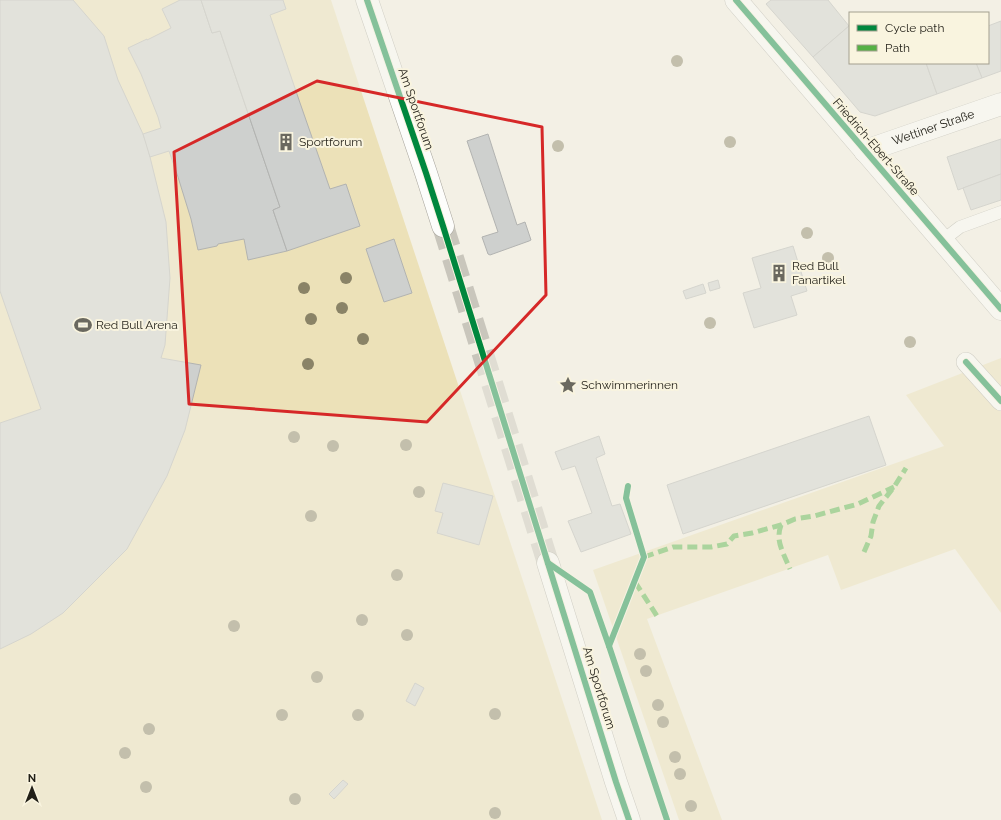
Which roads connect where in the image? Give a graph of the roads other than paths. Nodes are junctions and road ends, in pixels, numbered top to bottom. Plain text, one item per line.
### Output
1 (366, 0) edge
2 (736, 0) edge
3 (1001, 104) edge
4 (865, 151) junction
5 (1001, 212) edge
6 (443, 226) tunnel mouth
7 (942, 241) junction
8 (1001, 309) edge
9 (966, 362) dead end
10 (1001, 401) edge
11 (548, 562) tunnel mouth
12 (629, 820) edge

1 - 6 street, Am Sportforum
2 - 4 street, Friedrich-Ebert-Straße
3 - 4 street, Wettiner Straße
4 - 7 street, Friedrich-Ebert-Straße
5 - 7 lane
7 - 8 street, Friedrich-Ebert-Straße
9 - 10 street
11 - 12 street, Am Sportforum

